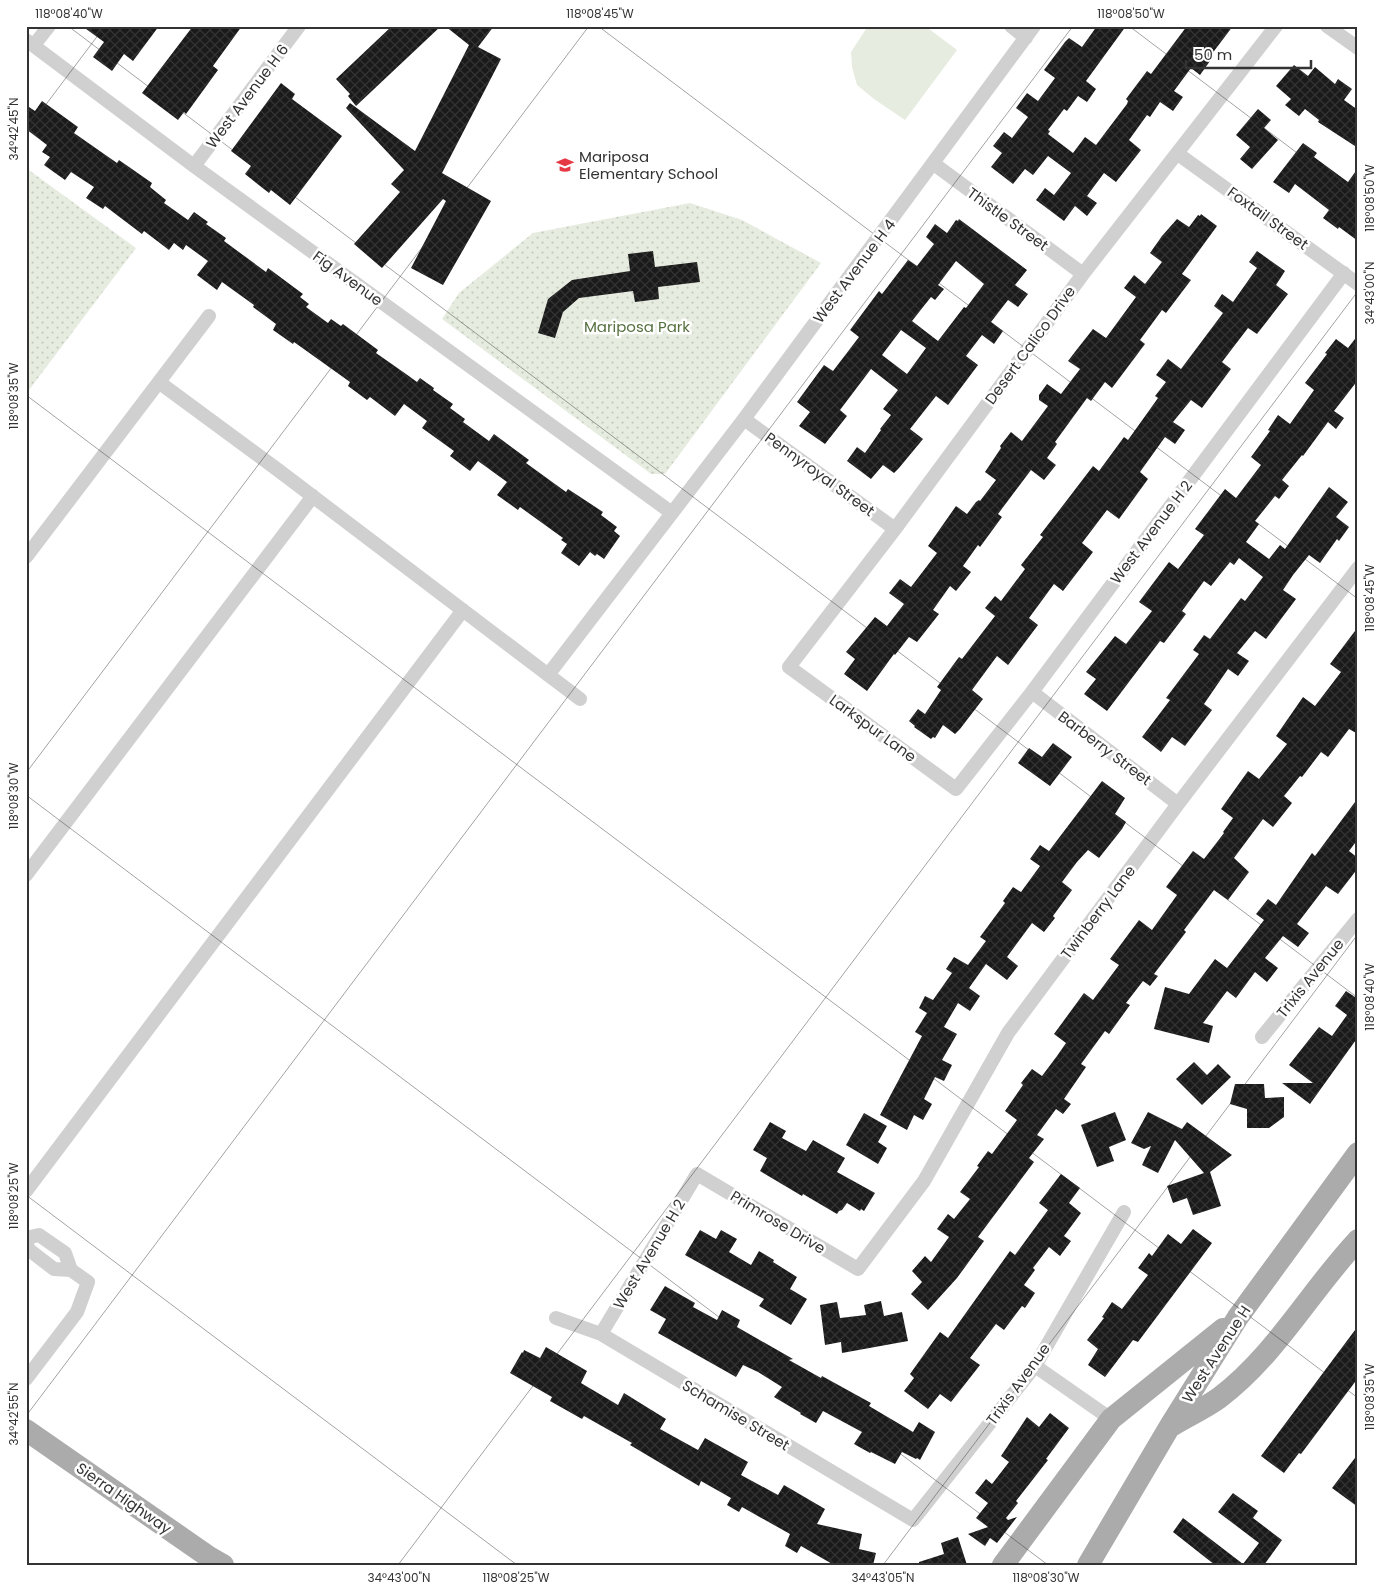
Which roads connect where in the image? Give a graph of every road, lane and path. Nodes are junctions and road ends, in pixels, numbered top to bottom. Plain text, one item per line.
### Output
1 (49, 26) edge
2 (299, 26) edge
3 (1011, 26) edge
4 (1034, 26) edge
5 (1276, 26) edge
6 (1327, 26) edge
7 (1026, 38) junction
8 (30, 42) edge
9 (1358, 48) edge
10 (1178, 154) junction
11 (934, 164) junction
12 (194, 166) junction
13 (1344, 273) junction
14 (1083, 274) junction
15 (1358, 284) edge
16 (209, 316) dead end
17 (160, 383) junction
18 (744, 420) junction
19 (313, 496) junction
20 (672, 514) junction
21 (895, 529) junction
22 (26, 557) edge
23 (1358, 568) edge
24 (463, 610) junction
25 (790, 667) joint
26 (548, 675) junction
27 (1032, 692) junction
28 (580, 699) dead end
29 (956, 788) joint
30 (1178, 804) junction
31 (26, 875) edge
32 (1358, 919) edge
33 (1353, 936) edge
34 (1262, 1037) dead end
35 (1358, 1154) edge
36 (697, 1174) joint
37 (26, 1190) edge
38 (1124, 1212) dead end
39 (26, 1237) edge
40 (1358, 1240) edge
41 (858, 1269) joint
42 (1238, 1317) junction
43 (556, 1318) dead end
44 (601, 1334) junction
45 (1036, 1366) junction
46 (26, 1379) edge
47 (1111, 1420) junction
48 (1170, 1426) junction
49 (26, 1430) edge
50 (913, 1520) joint
51 (223, 1565) edge
52 (1003, 1565) edge
53 (1088, 1565) edge

1 - 8 street
2 - 12 street, West Avenue H 6
3 - 7 street
4 - 7 street, West Avenue H 4
5 - 10 street, Desert Calico Drive
6 - 9 street
7 - 11 street, West Avenue H 4
8 - 12 street, Fig Avenue
10 - 13 street, Foxtail Street
10 - 14 street, Desert Calico Drive
11 - 14 street, Thistle Street
11 - 18 street, West Avenue H 4
12 - 20 street, Fig Avenue
13 - 15 street, Foxtail Street
13 - 27 street, West Avenue H 2
14 - 21 street, Desert Calico Drive
16 - 17 street
17 - 19 street
17 - 22 street
18 - 20 street, West Avenue H 4
18 - 21 street, Pennyroyal Street
19 - 24 street
19 - 31 street
20 - 26 street, West Avenue H 4
21 - 25 street, Desert Calico Drive
23 - 30 street, Twinberry Lane
24 - 26 street
24 - 37 street
25 - 29 street, Larkspur Lane
26 - 28 street
27 - 29 street, West Avenue H 2
27 - 30 street, Barberry Street
30 - 41 street, Twinberry Lane
32 - 33 street, Trixis Avenue
33 - 34 street, Trixis Avenue
35 - 42 main road, West Avenue H
36 - 41 street, Primrose Drive
36 - 44 street, West Avenue H 2
38 - 45 street, Trixis Avenue
39 - 46 street
40 - 48 main road
42 - 47 main road
42 - 48 main road, West Avenue H
43 - 44 street, Schamise Street
44 - 50 street, Schamise Street
45 - 47 street
45 - 50 street, Trixis Avenue
47 - 52 main road
48 - 53 main road, West Avenue H
49 - 51 main road, Sierra Highway

